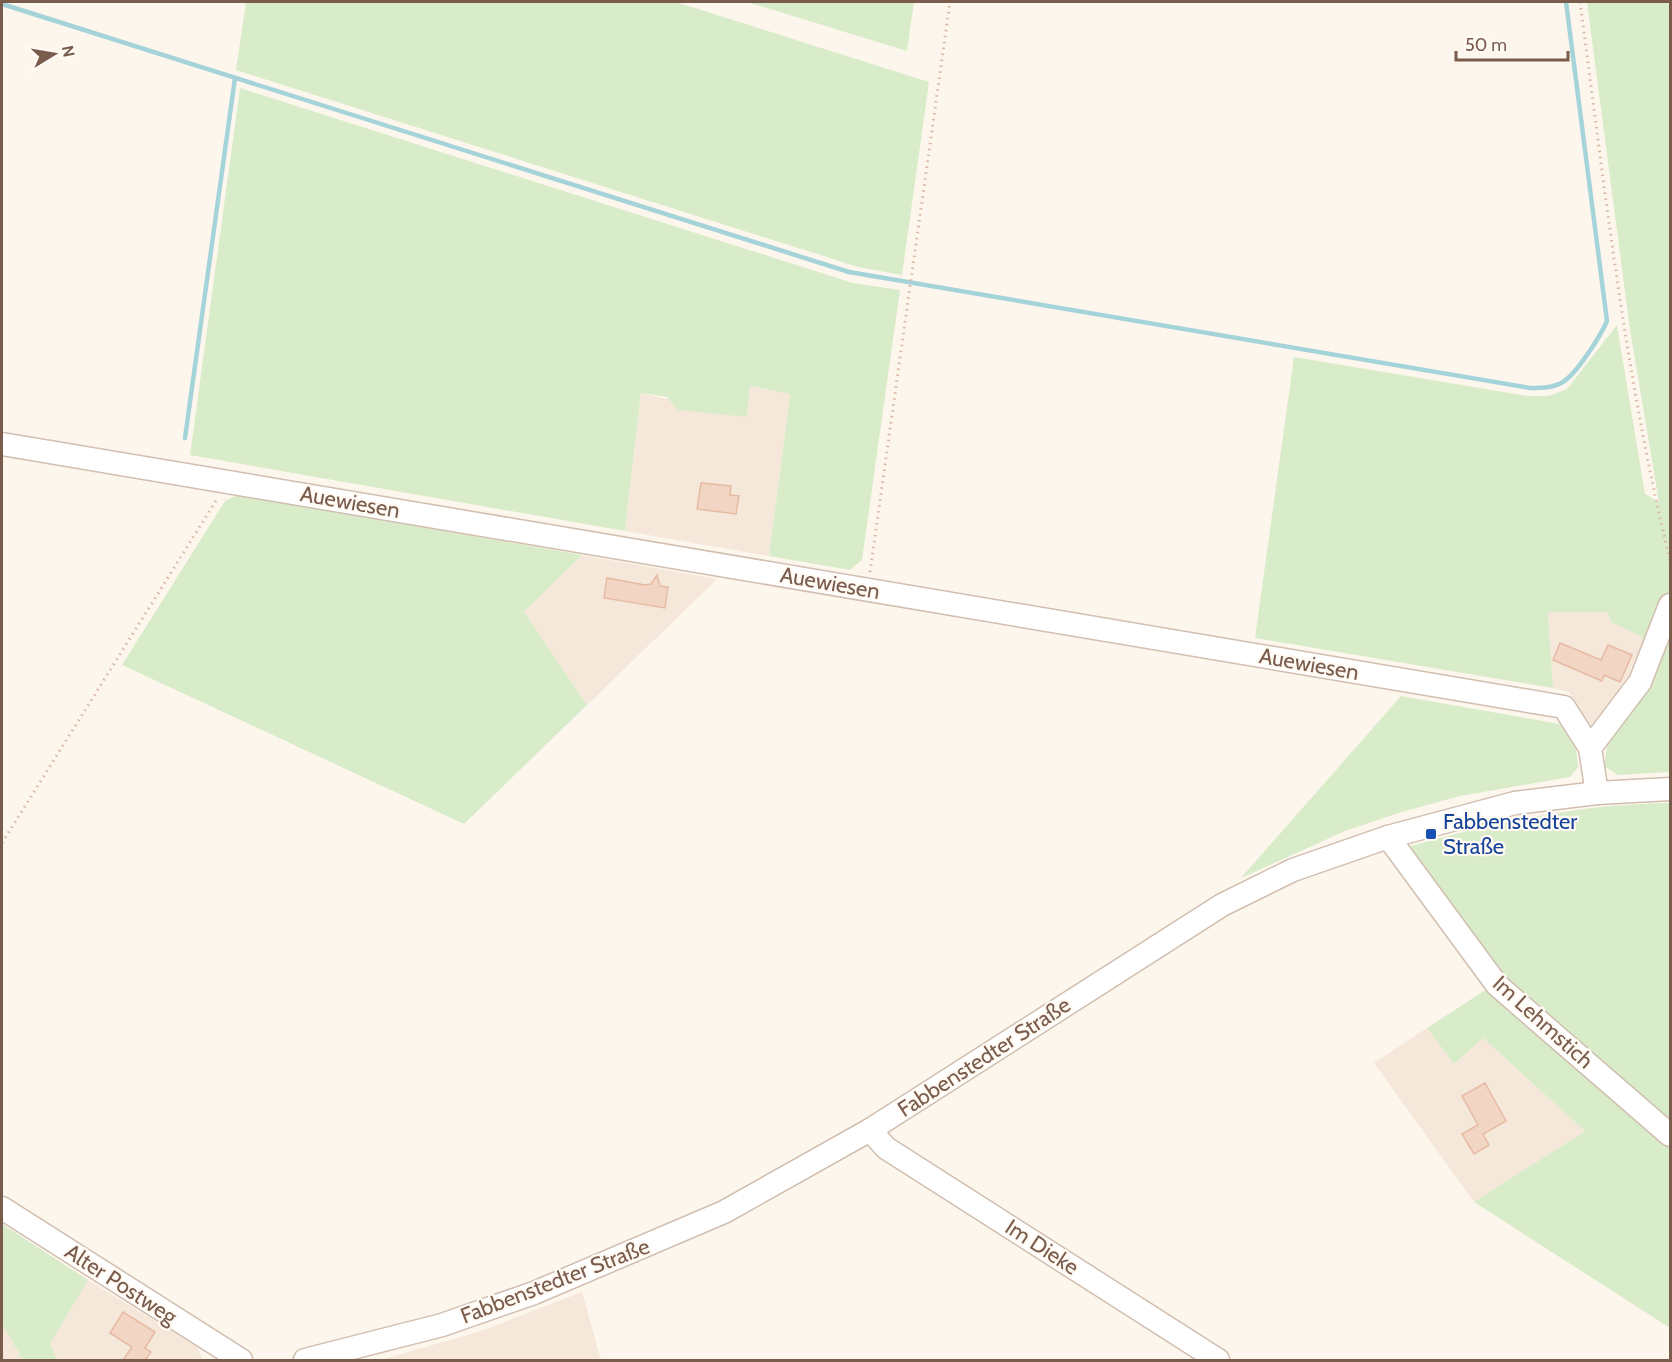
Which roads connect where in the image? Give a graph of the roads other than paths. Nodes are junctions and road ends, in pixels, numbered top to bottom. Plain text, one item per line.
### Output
1 (2, 444) edge
2 (1671, 605) edge
3 (1590, 748) junction
4 (1671, 789) edge
5 (1597, 794) junction
6 (1388, 837) junction
7 (870, 1130) junction
8 (1671, 1135) edge
9 (2, 1208) edge
10 (241, 1360) edge
11 (305, 1360) edge
12 (1218, 1360) edge

1 - 3 street, Auewiesen
2 - 3 street
3 - 5 street, Auewiesen
4 - 5 street, Fabbenstedter Straße
5 - 6 street, Fabbenstedter Straße
6 - 7 street, Fabbenstedter Straße
6 - 8 street, Im Lehmstich
7 - 11 street, Fabbenstedter Straße
7 - 12 street, Im Dieke
9 - 10 street, Alter Postweg

